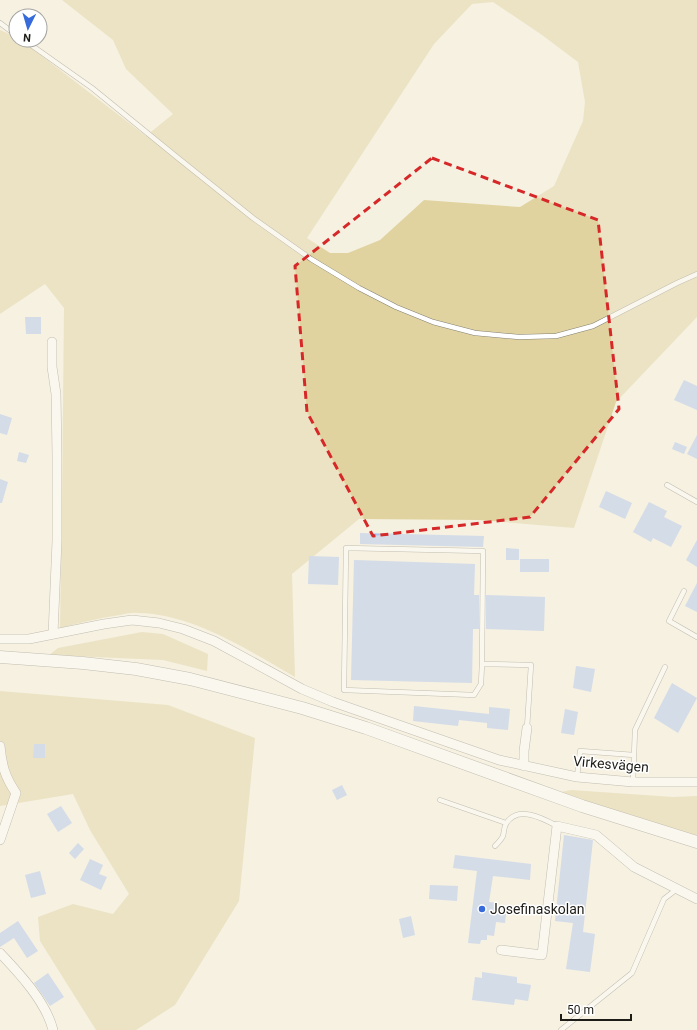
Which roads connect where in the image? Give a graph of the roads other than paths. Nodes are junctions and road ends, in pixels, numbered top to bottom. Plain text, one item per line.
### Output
1 (35, 48) edge
2 (697, 274) edge
3 (52, 342) dead end
4 (666, 484) dead end
5 (697, 502) edge
6 (684, 591) dead end
7 (53, 634) junction
8 (697, 637) edge
9 (0, 639) edge
10 (0, 657) edge
11 (482, 664) junction
12 (665, 667) dead end
13 (528, 728) joint
14 (0, 746) edge
15 (634, 755) junction
16 (524, 766) junction
17 (577, 777) junction
18 (633, 782) junction
19 (697, 782) edge
20 (440, 800) dead end
21 (506, 823) junction
22 (557, 826) junction
23 (0, 840) edge
24 (697, 842) edge
25 (495, 846) dead end
26 (677, 889) junction
27 (697, 899) edge
28 (501, 950) dead end
29 (0, 953) edge
30 (53, 1030) edge
31 (561, 1030) edge

1 - 2 lane
3 - 7 street
4 - 5 lane
6 - 8 lane
7 - 9 street, Virkesvägen
7 - 16 street, Virkesvägen
10 - 24 main road
11 - 11 lane
11 - 13 lane
12 - 15 lane
13 - 16 street
14 - 23 street
15 - 17 lane
15 - 18 lane
16 - 17 street, Virkesvägen
17 - 18 street, Virkesvägen
18 - 19 street, Virkesvägen
20 - 21 lane
21 - 22 lane
21 - 25 lane
22 - 26 street
22 - 28 street
26 - 27 street
26 - 31 lane
29 - 30 street

